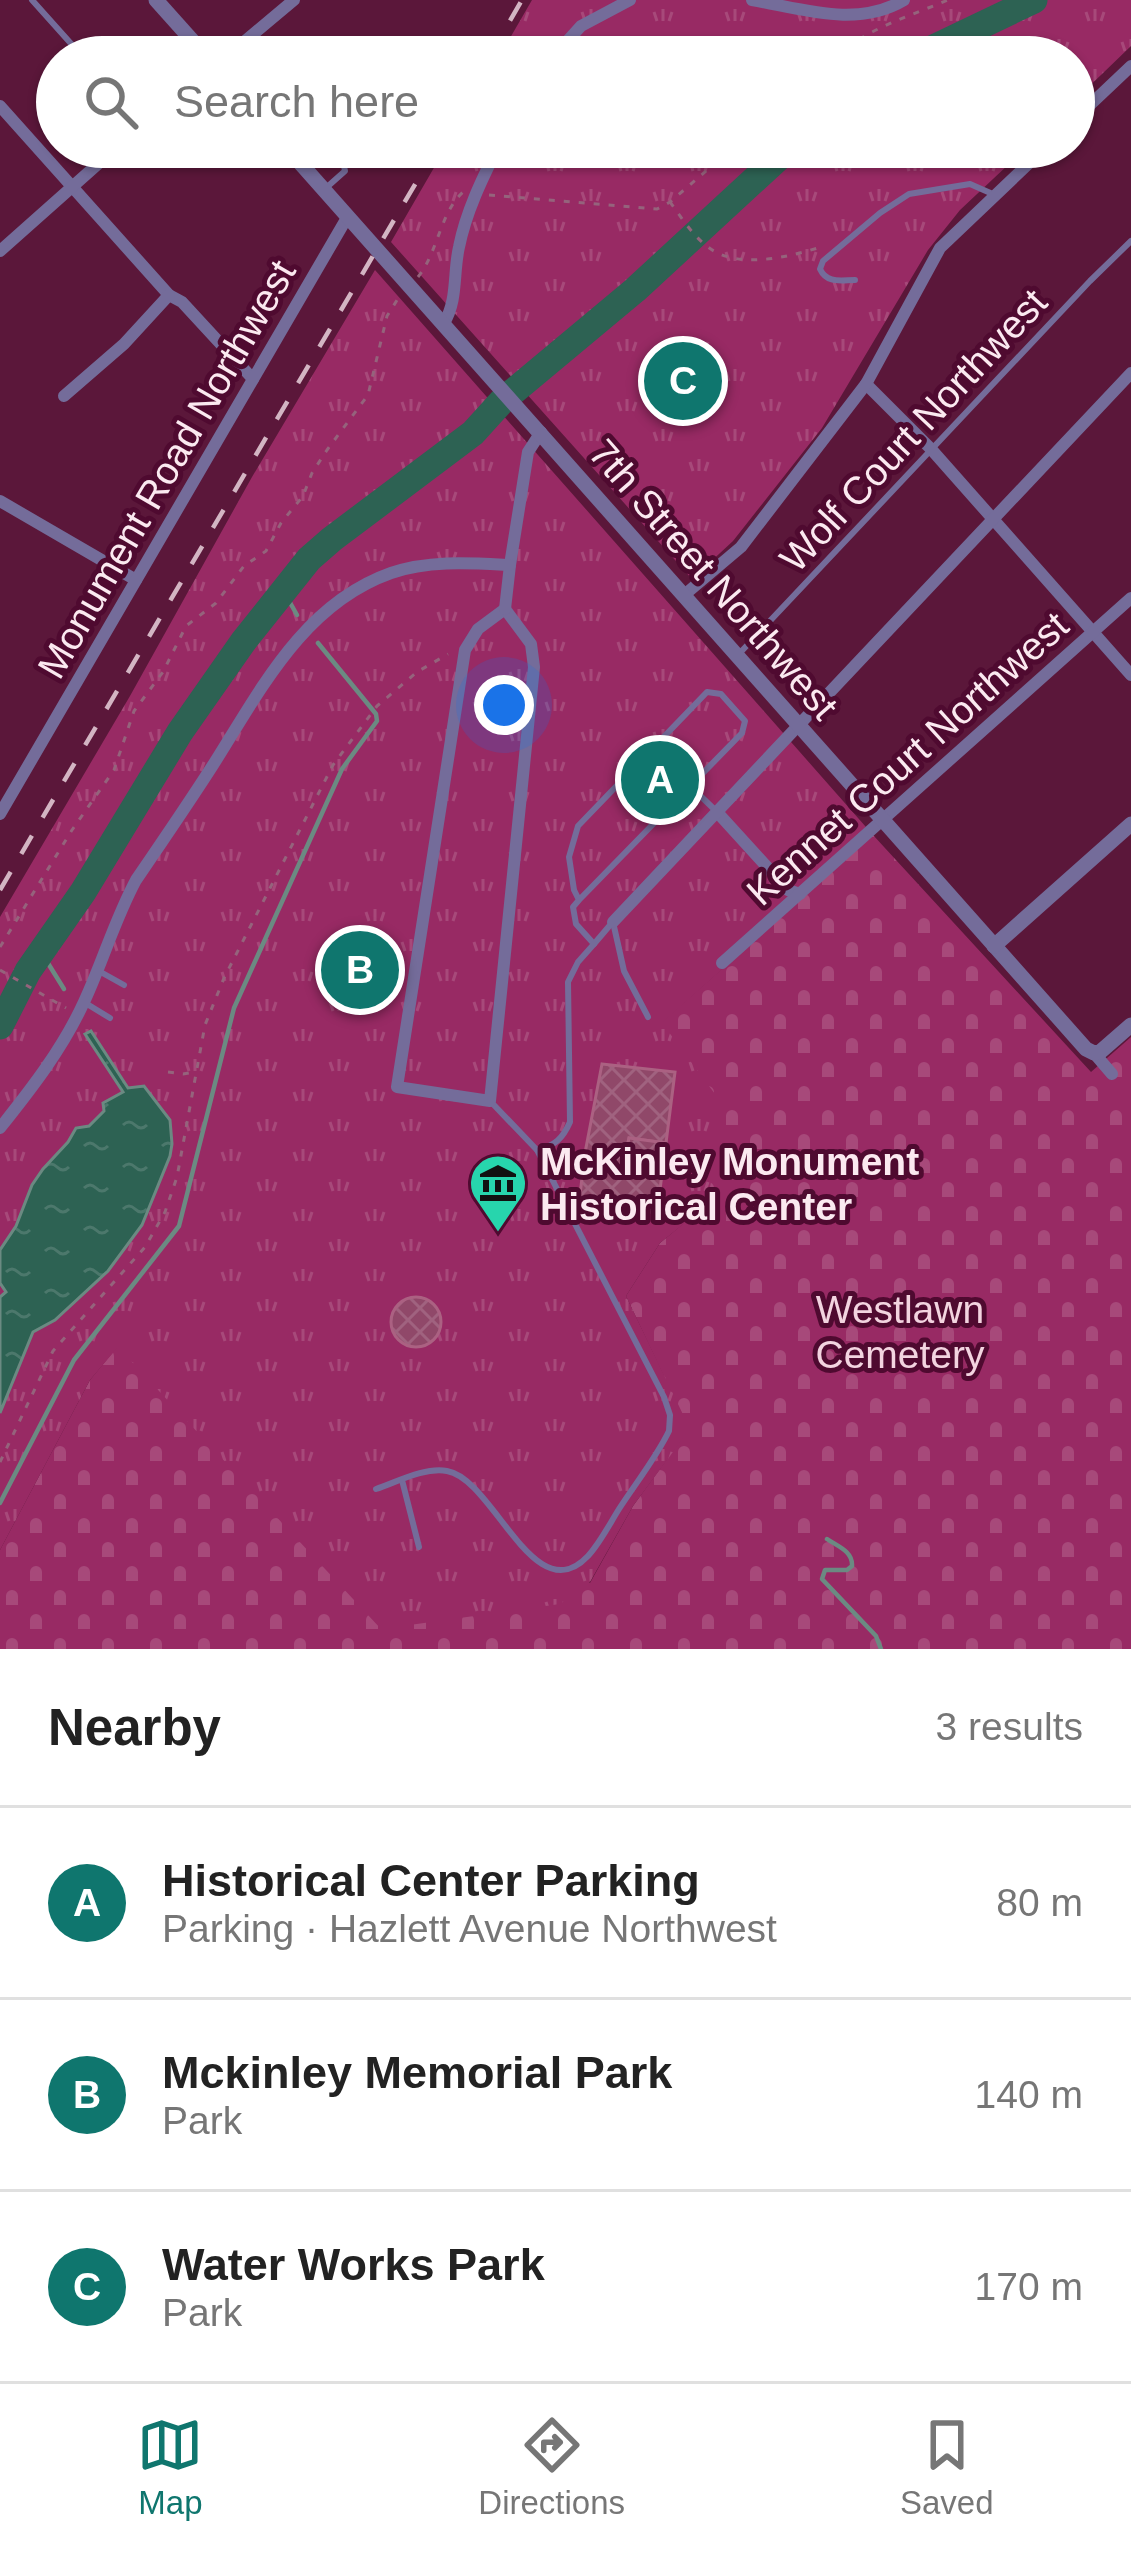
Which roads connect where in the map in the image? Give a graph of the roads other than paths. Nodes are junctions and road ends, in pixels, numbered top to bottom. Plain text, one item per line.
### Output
1 (32, 0) edge
2 (156, 0) edge
3 (294, 0) edge
4 (630, 0) edge
5 (752, 0) edge
6 (904, 0) edge
7 (276, 6) edge
8 (64, 36) edge
9 (188, 36) edge
10 (247, 36) edge
11 (572, 36) edge
12 (1131, 66) edge
13 (1095, 100) edge
14 (0, 106) edge
15 (36, 146) edge
16 (55, 168) edge
17 (93, 168) edge
18 (307, 168) edge
19 (344, 168) edge
20 (487, 168) edge
21 (1024, 168) edge
22 (72, 187) junction
23 (325, 190) junction
24 (995, 195) junction
25 (348, 216) junction
26 (1131, 242) edge
27 (1, 247) edge
28 (855, 280) dead end
29 (169, 295) junction
30 (444, 323) junction
31 (1131, 374) edge
32 (253, 379) junction
33 (866, 384) junction
34 (64, 396) dead end
35 (537, 427) junction
36 (931, 449) junction
37 (0, 501) edge
38 (993, 520) junction
39 (509, 565) junction
40 (136, 580) junction
41 (683, 596) junction
42 (1131, 598) edge
43 (505, 610) junction
44 (1093, 632) junction
45 (737, 656) junction
46 (1131, 675) edge
47 (799, 726) junction
48 (652, 749) junction
49 (690, 785) junction
50 (717, 812) junction
51 (0, 814) edge
52 (882, 819) junction
53 (1131, 824) edge
54 (800, 895) junction
55 (579, 900) junction
56 (613, 922) junction
57 (595, 944) junction
58 (994, 946) junction
59 (722, 963) dead end
60 (97, 970) junction
61 (124, 986) dead end
62 (81, 1009) junction
63 (648, 1017) dead end
64 (110, 1018) dead end
65 (1131, 1025) edge
66 (1094, 1053) junction
67 (1112, 1074) dead end
68 (490, 1101) junction
69 (0, 1128) edge
70 (537, 1150) junction
71 (402, 1480) junction
72 (376, 1489) dead end
73 (419, 1547) dead end

1 - 8 lane
2 - 9 street
3 - 7 street
4 - 11 street
5 - 6 street
7 - 10 street
12 - 13 street
14 - 15 street
16 - 22 street
17 - 22 street
18 - 23 street, 7th Street Northwest
19 - 23 lane
20 - 30 street
21 - 24 street
22 - 27 street
22 - 29 street
23 - 25 street, 7th Street Northwest
24 - 28 lane
24 - 33 street
25 - 30 street, 7th Street Northwest
25 - 32 street, Monument Road Northwest
26 - 36 lane, Wolf Court Northwest
29 - 32 street
29 - 34 street
30 - 35 street, 7th Street Northwest
31 - 38 street
32 - 40 street, Monument Road Northwest
33 - 36 street
33 - 41 street
35 - 39 street
35 - 41 street, 7th Street Northwest
36 - 38 street
36 - 45 lane, Wolf Court Northwest
37 - 40 street
38 - 44 street
38 - 47 street
39 - 43 street
39 - 60 street
40 - 51 street, Monument Road Northwest
41 - 45 street, 7th Street Northwest
42 - 44 street, Kennet Court Northwest
43 - 68 street
43 - 68 street
44 - 46 street
44 - 52 street, Kennet Court Northwest
45 - 47 street, 7th Street Northwest
47 - 50 street
47 - 52 street, 7th Street Northwest
48 - 49 lane
48 - 49 lane
48 - 55 lane
49 - 50 lane
49 - 55 lane
50 - 54 street
50 - 56 street
52 - 54 street, Kennet Court Northwest
52 - 58 street, 7th Street Northwest
53 - 58 street
54 - 59 street, Kennet Court Northwest
55 - 57 lane
56 - 57 lane
56 - 63 lane
57 - 70 lane
58 - 66 street, 7th Street Northwest
60 - 61 lane
60 - 62 street
62 - 64 lane
62 - 69 street
65 - 66 street
66 - 67 street
68 - 70 lane
70 - 71 lane
71 - 72 lane
71 - 73 lane

